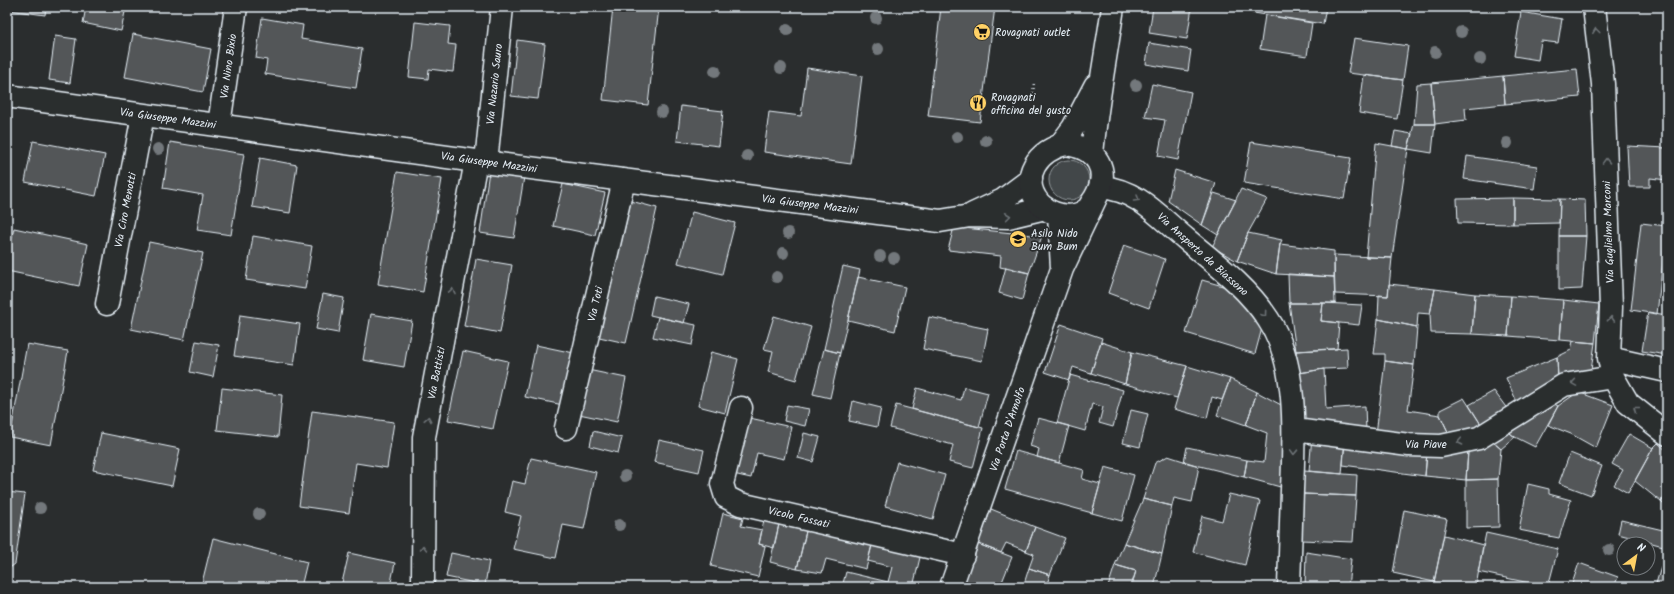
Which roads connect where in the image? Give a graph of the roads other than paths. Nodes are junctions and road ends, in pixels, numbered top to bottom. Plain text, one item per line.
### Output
1 (236, 7) edge
2 (502, 7) edge
3 (1113, 7) edge
4 (1594, 7) edge
5 (1105, 66) junction
6 (7, 96) edge
7 (142, 115) junction
8 (219, 125) junction
9 (1060, 145) junction
10 (1092, 155) junction
11 (481, 161) junction
12 (624, 180) junction
13 (1031, 180) junction
14 (1101, 187) junction
15 (1052, 211) junction
16 (970, 216) junction
17 (1062, 270) junction
18 (107, 304) dead end
19 (1611, 367) junction
20 (1667, 371) edge
21 (741, 408) dead end
22 (566, 428) dead end
23 (1295, 430) junction
24 (1667, 434) edge
25 (963, 555) junction
26 (421, 587) edge
27 (951, 587) edge
28 (1289, 587) edge

1 - 8 street, Via Nino Bixio
2 - 11 street, Via Nazario Sauro
3 - 5 street
19 -> 4 street, Via Guglielmo Marconi
5 - 9 street
5 - 10 street
6 - 7 street, Via Giuseppe Mazzini
7 - 8 street, Via Giuseppe Mazzini
7 - 18 street, Via Ciro Menotti
8 - 11 street, Via Giuseppe Mazzini
9 - 10 street
9 - 13 street
10 - 14 street
11 - 12 street, Via Giuseppe Mazzini
26 -> 11 street, Via Battisti
12 - 16 street, Via Giuseppe Mazzini
12 - 22 street, Via Toti
13 - 15 street
13 - 16 street, Via Giuseppe Mazzini
14 - 15 street
14 - 17 street, Via Porta D'Arnolfo
14 -> 23 street, Via Ansperto da Biassono
16 -> 15 street, Via Giuseppe Mazzini
15 - 17 street, Via Porta D'Arnolfo
17 - 25 street, Via Porta D'Arnolfo
19 - 20 street
19 -> 23 street, Via Piave
24 -> 19 street
21 - 25 street, Vicolo Fossati
23 -> 28 street, Via Ansperto da Biassono
25 - 27 street, Via Porta D'Arnolfo

